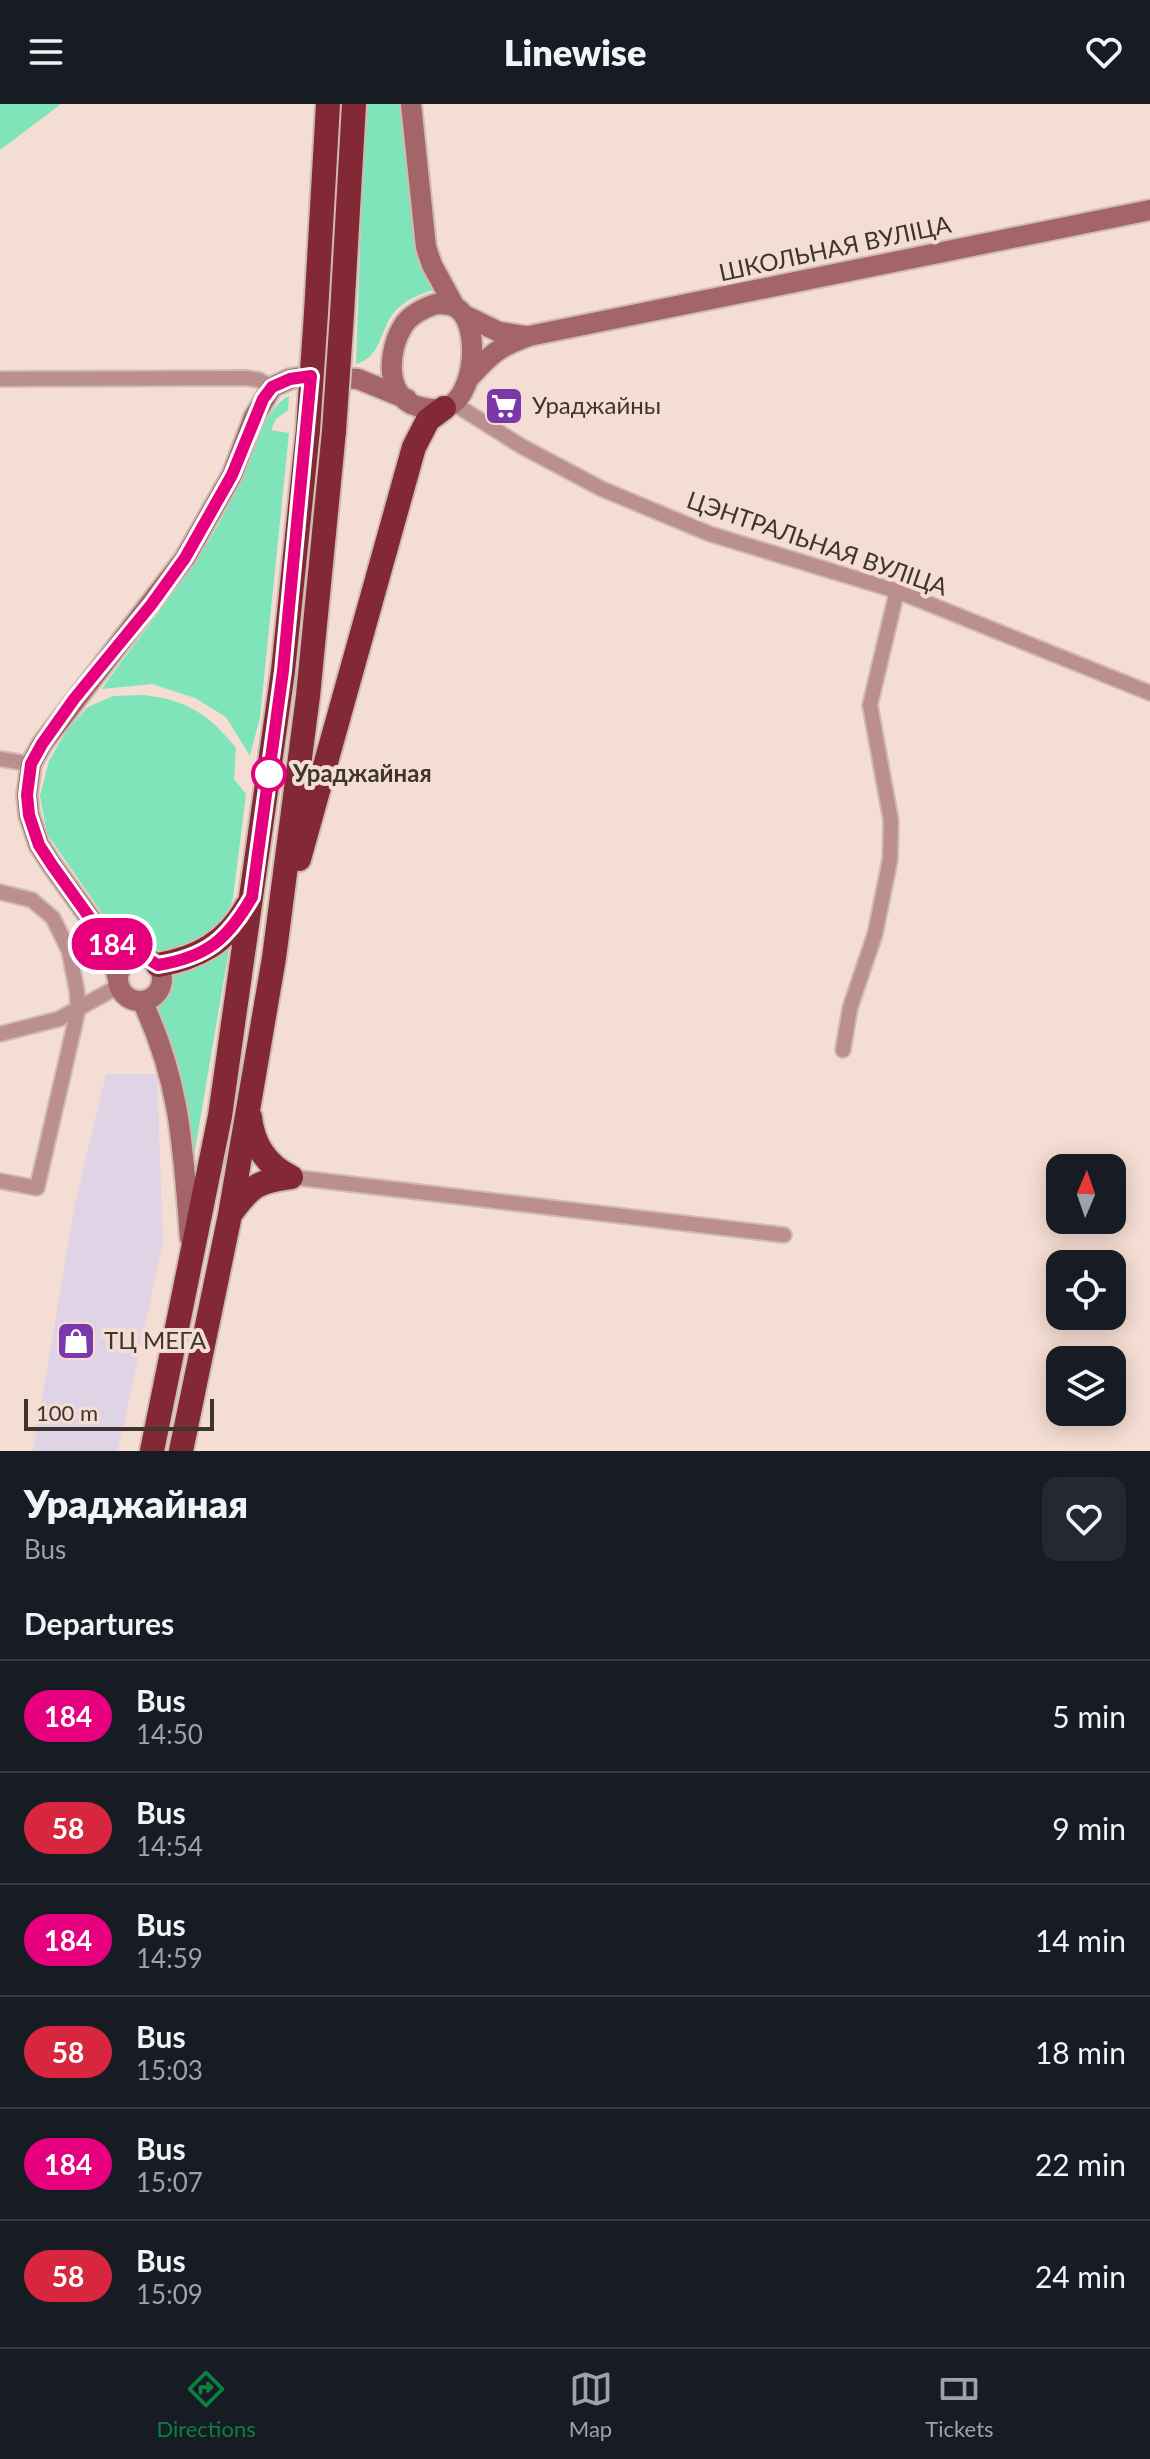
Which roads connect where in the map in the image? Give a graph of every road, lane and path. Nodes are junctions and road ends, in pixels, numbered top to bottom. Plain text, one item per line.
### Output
1 (328, 104) edge
2 (354, 104) edge
3 (411, 104) edge
4 (1150, 210) edge
5 (460, 311) junction
6 (529, 336) junction
7 (398, 339) junction
8 (469, 378) junction
9 (0, 379) edge
10 (358, 379) junction
11 (272, 387) junction
12 (407, 399) junction
13 (448, 406) junction
14 (897, 591) junction
15 (1150, 693) edge
16 (4, 759) edge
17 (31, 764) junction
18 (0, 892) edge
19 (252, 897) junction
20 (105, 939) junction
21 (274, 958) junction
22 (147, 960) junction
23 (118, 981) junction
24 (142, 1001) junction
25 (78, 1010) junction
26 (0, 1034) edge
27 (843, 1050) dead end
28 (249, 1101) junction
29 (291, 1177) junction
30 (0, 1181) edge
31 (230, 1215) junction
32 (784, 1235) dead end
33 (192, 1256) junction
34 (152, 1451) edge
35 (181, 1451) edge

1 - 19 highway, bridge
2 - 21 highway, bridge
3 - 5 street
4 - 6 street, ШКОЛЬНАЯ ВУЛІЦА
5 - 6 street
5 - 7 street
5 - 8 street
6 - 8 street
7 - 10 street
7 - 12 street
8 - 13 street
9 - 11 street
10 - 11 street
10 - 12 street
11 - 17 street
12 - 13 street
13 - 14 street, ЦЭНТРАЛЬНАЯ ВУЛІЦА
13 - 21 highway
14 - 15 street, ЦЭНТРАЛЬНАЯ ВУЛІЦА
14 - 27 street
16 - 17 street
17 - 20 street
18 - 25 street
19 - 22 highway
19 - 33 highway
20 - 22 street
20 - 23 street
21 - 28 highway
22 - 23 street
22 - 24 street
23 - 24 street
23 - 25 street
24 - 33 street
25 - 26 street
25 - 30 street
28 - 29 highway
28 - 31 highway
29 - 31 highway
29 - 32 street
31 - 35 highway
33 - 34 highway

